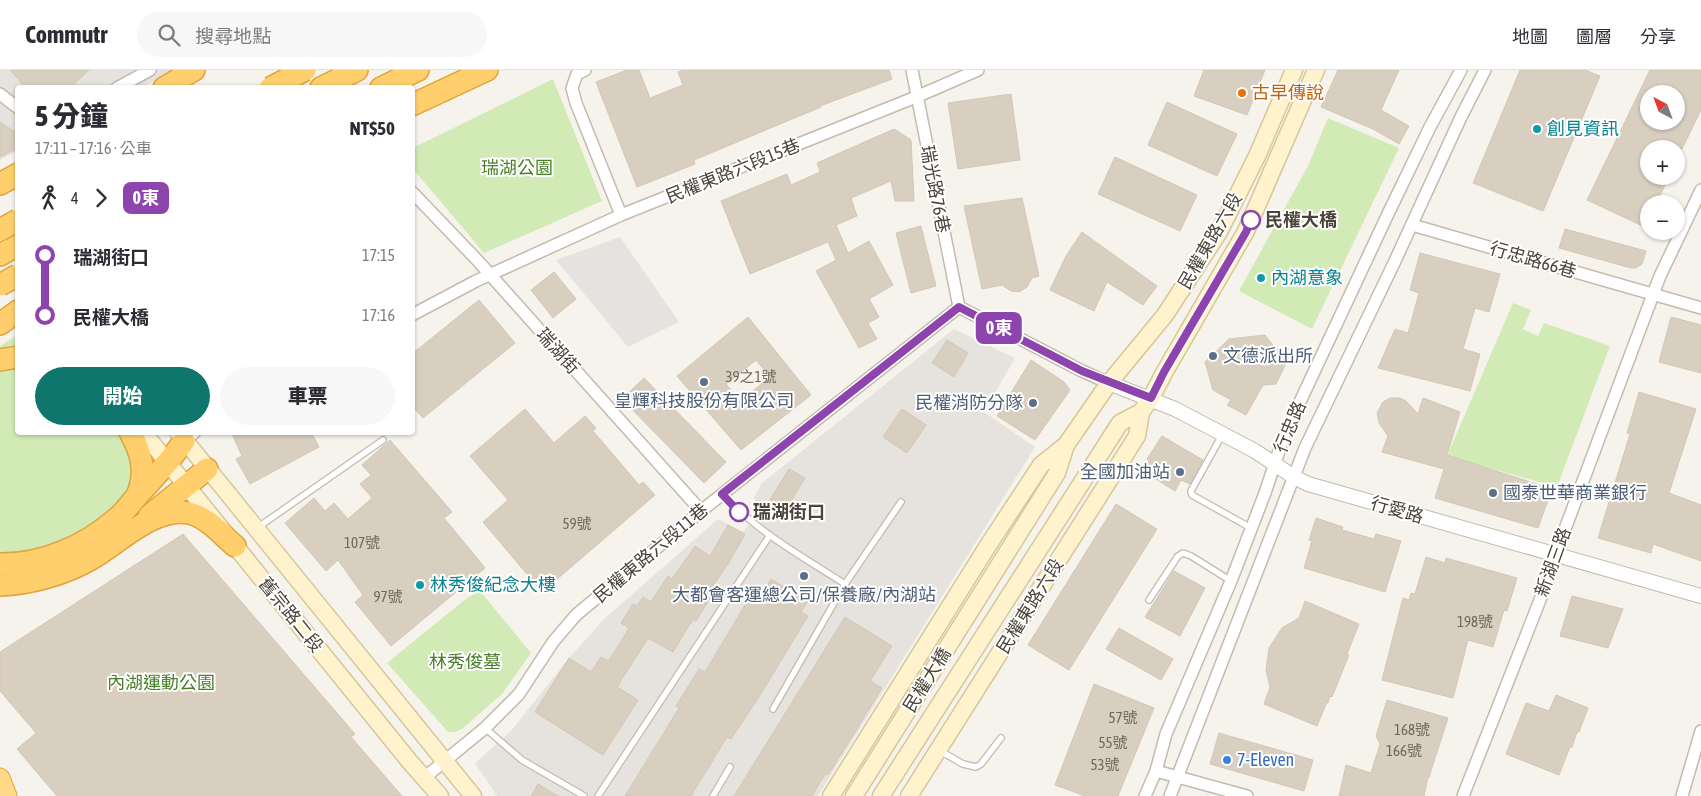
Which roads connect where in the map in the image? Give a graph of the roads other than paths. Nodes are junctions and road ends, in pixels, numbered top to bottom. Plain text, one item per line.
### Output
1 (150, 70) edge
2 (194, 70) edge
3 (305, 70) edge
4 (357, 70) edge
5 (418, 70) edge
6 (488, 70) edge
7 (585, 70) edge
8 (912, 70) edge
9 (978, 70) edge
10 (1294, 70) edge
11 (1316, 70) edge
12 (1461, 70) edge
13 (1485, 70) edge
14 (122, 85) edge
15 (169, 85) edge
16 (276, 85) edge
17 (318, 85) edge
18 (326, 85) edge
19 (387, 85) edge
20 (0, 94) edge
21 (916, 98) junction
22 (415, 104) edge
23 (15, 106) edge
24 (15, 176) edge
25 (0, 184) edge
26 (1701, 190) edge
27 (415, 195) edge
28 (622, 215) junction
29 (0, 222) edge
30 (15, 222) edge
31 (1412, 225) junction
32 (0, 230) edge
33 (15, 238) edge
34 (15, 247) edge
35 (0, 255) edge
36 (0, 261) edge
37 (490, 275) junction
38 (15, 277) edge
39 (15, 277) edge
40 (0, 285) edge
41 (1653, 295) junction
42 (959, 307) junction
43 (1701, 308) edge
44 (15, 312) edge
45 (15, 312) edge
46 (415, 313) edge
47 (0, 319) edge
48 (0, 324) edge
49 (15, 358) edge
50 (0, 360) edge
51 (1109, 383) junction
52 (1151, 398) junction
53 (1141, 412) junction
54 (1222, 434) junction
55 (131, 435) edge
56 (145, 435) edge
57 (186, 435) edge
58 (383, 440) dead end
59 (1066, 445) junction
60 (168, 463) junction
61 (1274, 465) junction
62 (207, 469) junction
63 (1294, 477) junction
64 (186, 486) junction
65 (722, 494) junction
66 (137, 496) junction
67 (901, 502) dead end
68 (701, 511) junction
69 (1252, 528) junction
70 (256, 529) junction
71 (128, 534) junction
72 (770, 536) junction
73 (235, 546) junction
74 (1556, 555) junction
75 (0, 564) edge
76 (1000, 564) joint
77 (1021, 577) joint
78 (1231, 581) junction
79 (845, 584) junction
80 (0, 585) edge
81 (1701, 596) edge
82 (1149, 600) dead end
83 (773, 709) dead end
84 (485, 728) junction
85 (1701, 731) edge
86 (1001, 738) dead end
87 (938, 750) junction
88 (445, 760) junction
89 (730, 767) dead end
90 (1156, 771) junction
91 (1178, 776) junction
92 (0, 778) edge
93 (424, 778) junction
94 (8, 796) edge
95 (440, 796) edge
96 (473, 796) edge
97 (584, 796) edge
98 (598, 796) edge
99 (713, 796) edge
100 (831, 796) edge
101 (854, 796) edge
102 (881, 796) edge
103 (909, 796) edge
104 (1146, 796) edge
105 (1170, 796) edge
106 (1247, 796) edge
107 (1463, 796) edge
108 (1682, 796) edge

1 - 14 street
2 - 15 highway
3 - 16 highway, bridge
3 - 17 street
4 - 18 highway
5 - 19 highway
6 - 22 highway
7 - 28 street
8 - 21 street, 瑞光路76巷
9 - 21 street, 民權東路六段15巷
10 - 51 main road, 民權東路六段
11 - 52 main road, 民權東路六段
12 - 61 street, 行忠路
13 - 31 street, 行忠路
20 - 23 street
21 - 28 street, 民權東路六段15巷
21 - 42 street, 瑞光路76巷
24 - 25 highway
26 - 41 street, 新湖三路
27 - 37 street, 瑞湖街
28 - 37 street, 民權東路六段15巷
29 - 33 main road
30 - 32 highway, bridge
31 - 41 street, 行忠路66巷
31 - 63 street, 行忠路
34 - 35 highway
36 - 38 main road
37 - 46 street, 民權東路六段15巷
37 - 68 street, 瑞湖街
39 - 40 highway, bridge
41 - 43 street, 行忠路66巷
41 - 74 street, 新湖三路
42 - 51 street
42 - 65 street, 民權東路六段11巷
44 - 47 highway
45 - 48 highway
49 - 50 highway
51 - 52 street, 行愛路
51 - 59 main road, 民權東路六段
52 - 53 main road, 民權東路六段
52 - 54 street, 行愛路
53 - 77 main road, 民權東路六段
53 - 87 main road, 民權東路六段
54 - 61 street, 行愛路
54 - 69 lane
55 - 66 highway
56 - 60 main road, 舊宗路二段
57 - 60 highway
57 - 62 main road, 舊宗路二段
58 - 70 lane
59 - 76 main road, 民權東路六段
59 - 100 main road, 民權東路六段
60 - 64 main road, 舊宗路二段
60 - 66 highway
61 - 63 street, 行愛路
61 - 69 street, 行忠路
62 - 64 highway
62 - 70 main road, 舊宗路二段
63 - 74 street, 行愛路
63 - 91 street, 行忠路
64 - 71 highway
64 - 73 main road, 舊宗路二段
65 - 68 street, 民權東路六段11巷
65 - 72 lane
66 - 75 highway
67 - 79 lane
68 - 84 street, 民權東路六段11巷
69 - 78 street, 行忠路
70 - 88 main road, 舊宗路二段
71 - 73 highway
71 - 80 highway
72 - 79 lane
72 - 98 lane
73 - 93 main road, 舊宗路二段
74 - 81 street, 行愛路
74 - 107 street, 新湖三路
76 - 101 main road, 民權大橋
77 - 102 main road, 民權大橋
78 - 82 lane
78 - 90 street, 行忠路
79 - 83 lane
84 - 88 street, 民權東路六段11巷
84 - 97 lane
85 - 108 street
86 - 87 lane
87 - 103 main road, 民權東路六段
88 - 93 street, 民權東路六段11巷
88 - 96 main road, 舊宗路二段
89 - 99 lane
90 - 91 street
90 - 104 street, 行忠路
91 - 105 street, 行忠路
91 - 106 street
92 - 94 highway
93 - 95 main road, 舊宗路二段

